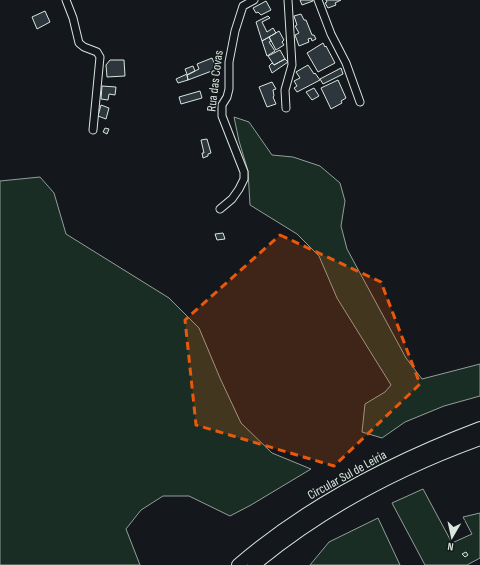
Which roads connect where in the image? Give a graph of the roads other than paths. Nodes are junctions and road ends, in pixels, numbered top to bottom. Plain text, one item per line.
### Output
1 (66, 0) edge
2 (254, 0) edge
3 (288, 0) edge
4 (318, 0) edge
5 (360, 102) dead end
6 (286, 108) dead end
7 (93, 130) dead end
8 (220, 209) dead end
9 (480, 428) edge
10 (480, 439) edge
11 (238, 565) edge
12 (254, 565) edge

1 - 7 street
2 - 8 street, Rua das Covas
3 - 6 street
4 - 5 street
9 - 11 highway, Circular Sul de Leiria
10 - 12 highway, Circular Sul de Leiria

